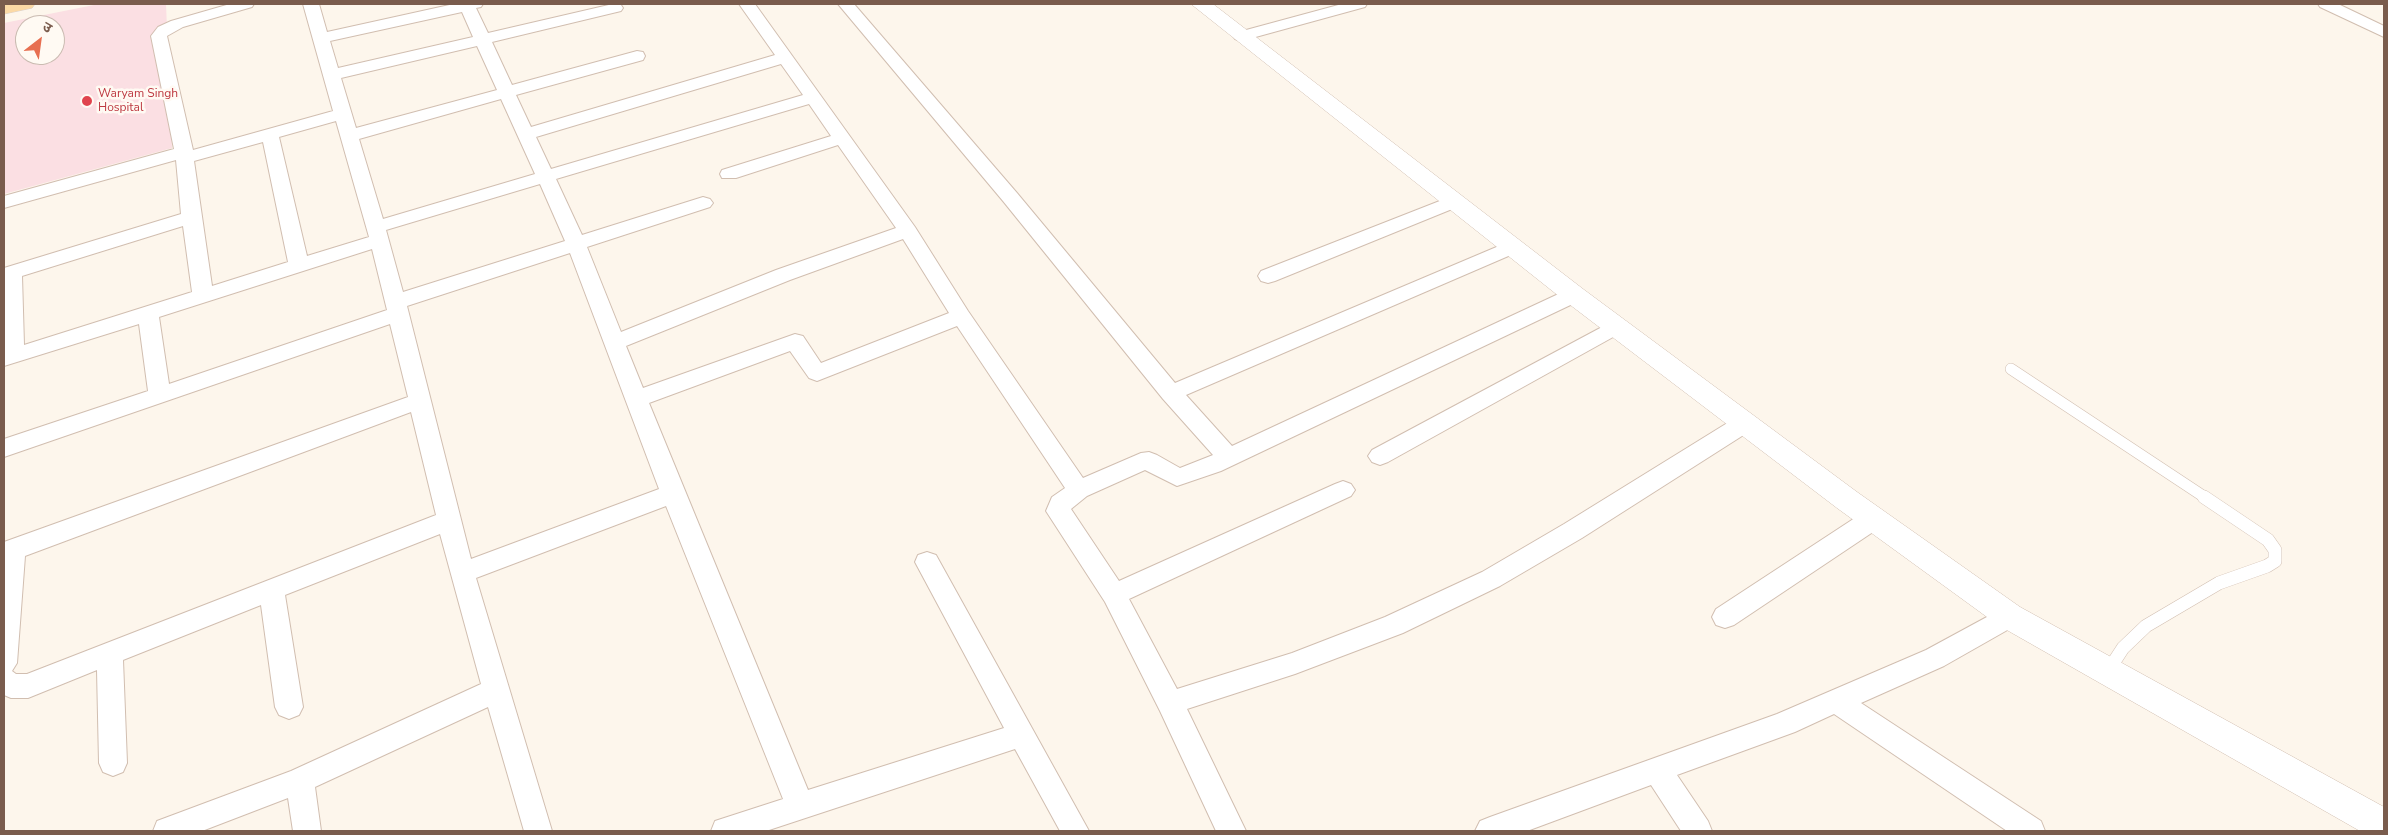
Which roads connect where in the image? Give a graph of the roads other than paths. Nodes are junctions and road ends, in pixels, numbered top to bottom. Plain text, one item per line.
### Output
1 (25, 4) edge
2 (246, 4) edge
3 (310, 4) edge
4 (469, 4) edge
5 (747, 4) edge
6 (846, 4) edge
7 (1200, 4) edge
8 (1359, 4) edge
9 (2326, 4) edge
10 (4, 8) edge
11 (615, 8) dead end
12 (2376, 14) dead end
13 (2358, 19) junction
14 (2384, 32) edge
15 (1241, 36) junction
16 (320, 38) junction
17 (482, 38) junction
18 (637, 56) dead end
19 (785, 57) junction
20 (331, 75) junction
21 (507, 92) junction
22 (813, 97) junction
23 (343, 114) junction
24 (526, 134) junction
25 (270, 135) junction
26 (349, 136) junction
27 (843, 138) junction
28 (185, 155) junction
29 (729, 174) dead end
30 (546, 177) junction
31 (1455, 201) junction
32 (4, 202) edge
33 (703, 203) dead end
34 (191, 218) junction
35 (908, 230) junction
36 (378, 234) junction
37 (576, 243) junction
38 (1513, 247) junction
39 (299, 266) junction
40 (8, 273) edge
41 (1268, 276) dead end
42 (1574, 295) junction
43 (203, 296) junction
44 (397, 308) junction
45 (148, 313) junction
46 (962, 316) junction
47 (1617, 326) junction
48 (615, 342) junction
49 (8, 357) edge
50 (2011, 369) dead end
51 (1171, 393) junction
52 (160, 395) junction
53 (637, 399) junction
54 (420, 401) junction
55 (1745, 424) junction
56 (4, 448) edge
57 (1380, 456) dead end
58 (1229, 458) junction
59 (1079, 490) junction
60 (1343, 490) dead end
61 (674, 494) junction
62 (1873, 519) junction
63 (448, 520) junction
64 (9, 551) edge
65 (927, 562) dead end
66 (462, 573) junction
67 (272, 590) junction
68 (1114, 595) junction
69 (2009, 616) junction
70 (1725, 618) dead end
71 (110, 655) junction
72 (2108, 671) junction
73 (6, 681) edge
74 (497, 690) junction
75 (1836, 701) junction
76 (1170, 702) junction
77 (289, 706) dead end
78 (1022, 734) junction
79 (113, 763) dead end
80 (1657, 770) junction
81 (300, 780) junction
82 (800, 805) junction
83 (2384, 826) edge
84 (167, 831) edge
85 (307, 831) edge
86 (538, 831) edge
87 (725, 831) edge
88 (1075, 831) edge
89 (1231, 831) edge
90 (1490, 831) edge
91 (1698, 831) edge
92 (2031, 831) edge

1 - 10 main road
2 - 28 street
3 - 16 street
4 - 16 street
4 - 17 street
5 - 19 street
6 - 51 street
7 - 15 street
8 - 15 street
9 - 13 street
11 - 17 street
12 - 13 street
13 - 14 street
15 - 31 street
16 - 20 street
17 - 20 street
17 - 21 street
18 - 21 street
19 - 22 street
19 - 24 street
20 - 23 street
21 - 24 street
21 - 26 street
22 - 27 street
22 - 30 street
23 - 25 street
23 - 26 street
24 - 30 street
25 - 28 street
25 - 39 street
26 - 36 street
27 - 29 street
27 - 35 street
28 - 32 street
28 - 34 street
30 - 36 street
30 - 37 street
31 - 38 street
31 - 41 street
33 - 37 street
34 - 40 street
34 - 43 street
35 - 46 street
35 - 48 street
36 - 39 street
36 - 44 street
37 - 44 street
37 - 48 street
38 - 42 street
38 - 51 street
39 - 43 street
40 - 49 street
42 - 47 street
42 - 58 street
43 - 45 street
44 - 52 street
44 - 54 street
45 - 49 street
45 - 52 street
46 - 53 street
46 - 59 street
47 - 55 street
47 - 57 street
48 - 53 street
50 - 72 lane
51 - 58 street
52 - 56 street
53 - 61 street
54 - 63 street
54 - 64 street
55 - 62 street
55 - 76 street
58 - 59 street
59 - 68 street
60 - 68 street
61 - 66 street
61 - 82 street
62 - 69 street
62 - 70 street
63 - 66 street
63 - 67 street
64 - 73 street
65 - 78 street
66 - 74 street
67 - 71 street
67 - 77 street
68 - 76 street
69 - 72 street
69 - 75 street
71 - 73 street
71 - 79 street
72 - 83 street
74 - 81 street
74 - 86 street
75 - 80 street
75 - 92 street
76 - 89 street
78 - 82 street
78 - 88 street
80 - 90 street
80 - 91 street
81 - 84 street
81 - 85 street
82 - 87 street

